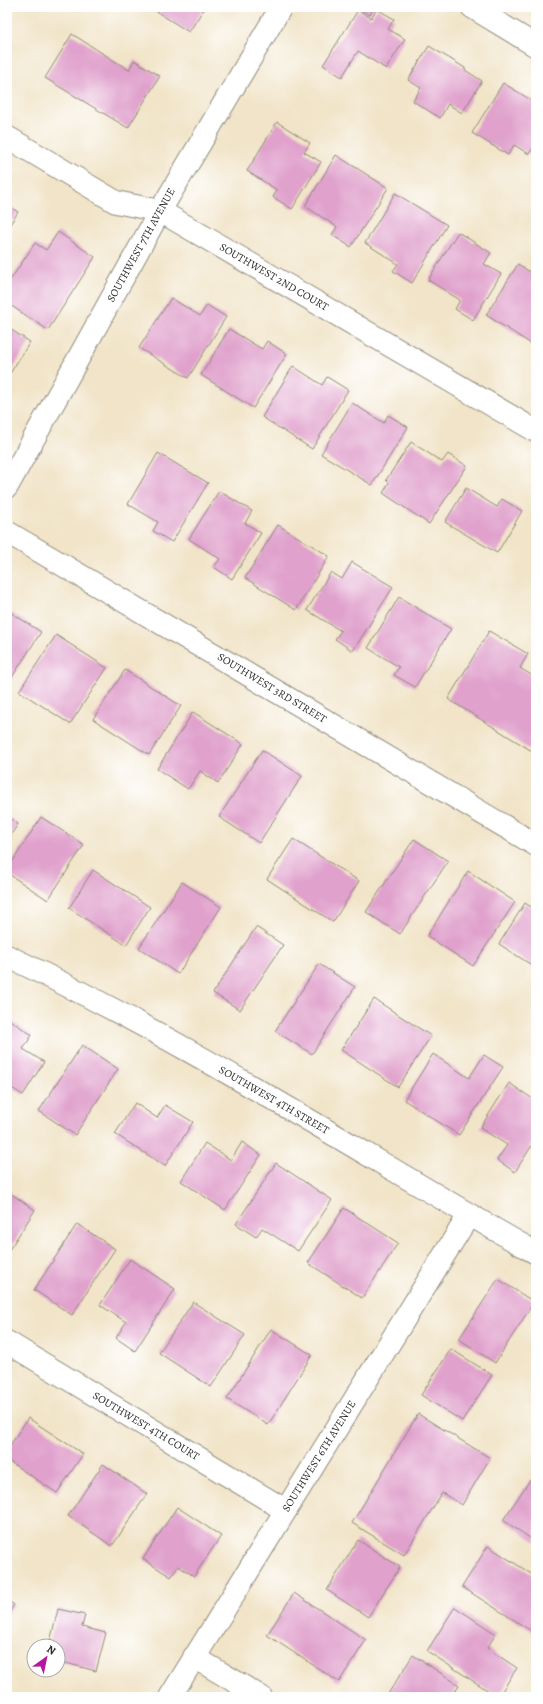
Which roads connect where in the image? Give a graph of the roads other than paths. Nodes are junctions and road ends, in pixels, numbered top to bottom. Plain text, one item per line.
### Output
1 (281, 7) edge
2 (472, 7) edge
3 (536, 46) edge
4 (7, 137) edge
5 (160, 211) junction
6 (536, 431) edge
7 (7, 487) edge
8 (7, 532) edge
9 (536, 845) edge
10 (7, 956) edge
11 (469, 1215) junction
12 (536, 1253) edge
13 (7, 1342) edge
14 (285, 1510) junction
15 (194, 1657) junction
16 (170, 1697) edge
17 (261, 1697) edge

1 - 5 street, SOUTHWEST 7TH AVENUE
2 - 3 street
4 - 5 street, SOUTHWEST 2ND COURT
5 - 6 street, SOUTHWEST 2ND COURT
5 - 7 street, SOUTHWEST 7TH AVENUE
8 - 9 street, SOUTHWEST 3RD STREET
10 - 11 street, SOUTHWEST 4TH STREET
11 - 12 street, SOUTHWEST 4TH STREET
11 - 14 street, SOUTHWEST 6TH AVENUE
13 - 14 street, SOUTHWEST 4TH COURT
14 - 15 street, SOUTHWEST 6TH AVENUE
15 - 16 street, SOUTHWEST 6TH AVENUE
15 - 17 street

